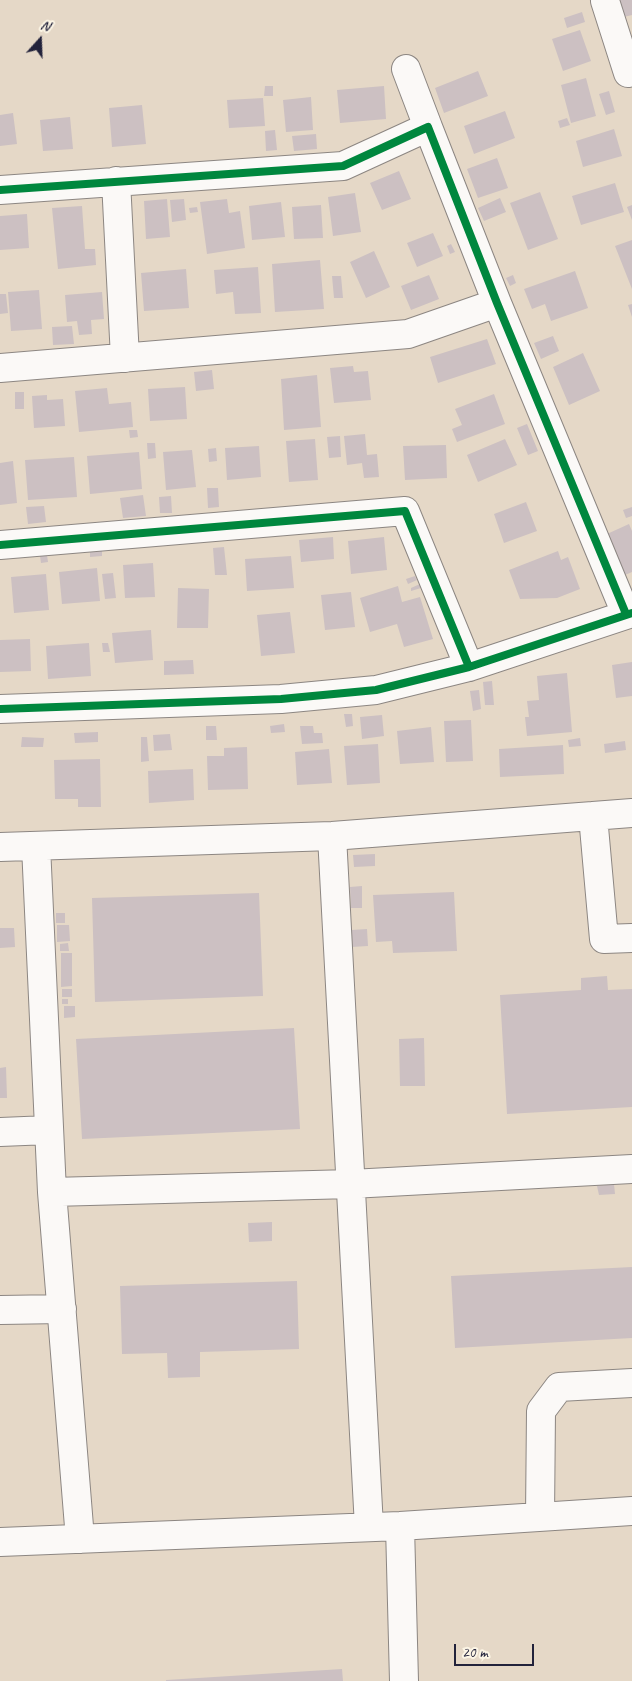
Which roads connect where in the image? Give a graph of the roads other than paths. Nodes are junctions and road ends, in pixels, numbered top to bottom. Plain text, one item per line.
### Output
1 (604, 1) edge
2 (406, 69) dead end
3 (631, 76) edge
4 (428, 127) junction
5 (116, 181) junction
6 (0, 190) edge
7 (496, 303) junction
8 (126, 358) junction
9 (0, 368) edge
10 (0, 545) edge
11 (629, 613) edge
12 (469, 667) junction
13 (0, 709) edge
14 (632, 813) edge
15 (593, 816) junction
16 (332, 836) junction
17 (36, 846) junction
18 (0, 847) edge
19 (632, 938) edge
20 (49, 1130) junction
21 (0, 1132) edge
22 (632, 1169) edge
23 (351, 1184) junction
24 (52, 1192) junction
25 (62, 1309) junction
26 (0, 1310) edge
27 (632, 1383) edge
28 (632, 1511) edge
29 (540, 1517) junction
30 (400, 1526) junction
31 (369, 1527) junction
32 (80, 1539) junction
33 (0, 1542) edge
34 (404, 1681) edge

1 - 3 street
2 - 4 street
4 - 5 street
4 - 7 street
5 - 6 street
5 - 8 street
7 - 8 street
7 - 11 street
8 - 9 street
10 - 12 street
11 - 12 street
12 - 13 street
14 - 15 street
15 - 16 street
15 - 19 street
16 - 17 street
16 - 23 street
17 - 18 street
17 - 20 street
20 - 21 street
20 - 24 street
22 - 23 street
23 - 24 street
23 - 31 street
24 - 25 street
25 - 26 street
25 - 32 street
27 - 29 street
28 - 29 street
29 - 30 street
30 - 31 street
30 - 34 street
31 - 32 street
32 - 33 street

